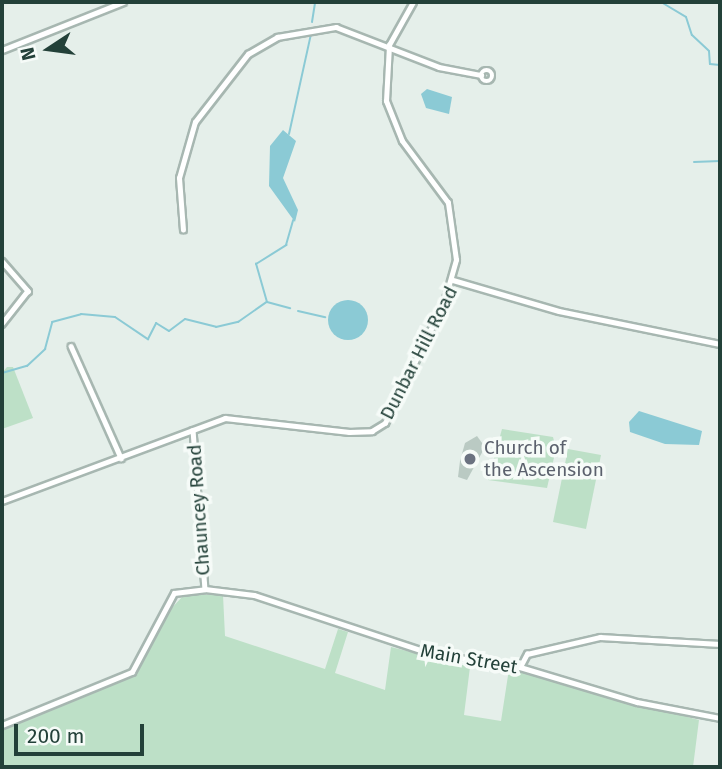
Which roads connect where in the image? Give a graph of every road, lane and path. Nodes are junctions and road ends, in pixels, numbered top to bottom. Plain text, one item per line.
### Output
1 (123, 2) edge
2 (413, 2) edge
3 (389, 45) junction
4 (2, 50) edge
5 (481, 75) dead end
6 (183, 230) dead end
7 (2, 261) edge
8 (453, 280) junction
9 (2, 324) edge
10 (720, 344) edge
11 (71, 346) dead end
12 (193, 430) junction
13 (121, 458) junction
14 (2, 501) edge
15 (205, 589) junction
16 (720, 644) edge
17 (520, 667) junction
18 (720, 718) edge
19 (2, 725) edge

1 - 4 street
2 - 3 street
3 - 5 street
3 - 6 street
3 - 8 street
7 - 9 street
8 - 10 street, Dunbar Hill Road
8 - 12 street, Dunbar Hill Road
11 - 13 street
12 - 13 street, Dunbar Hill Road
12 - 15 street, Chauncey Road
13 - 14 street, Dunbar Hill Road
15 - 17 street, Main Street
15 - 19 street, Main Street
16 - 17 street
17 - 18 street, Main Street

